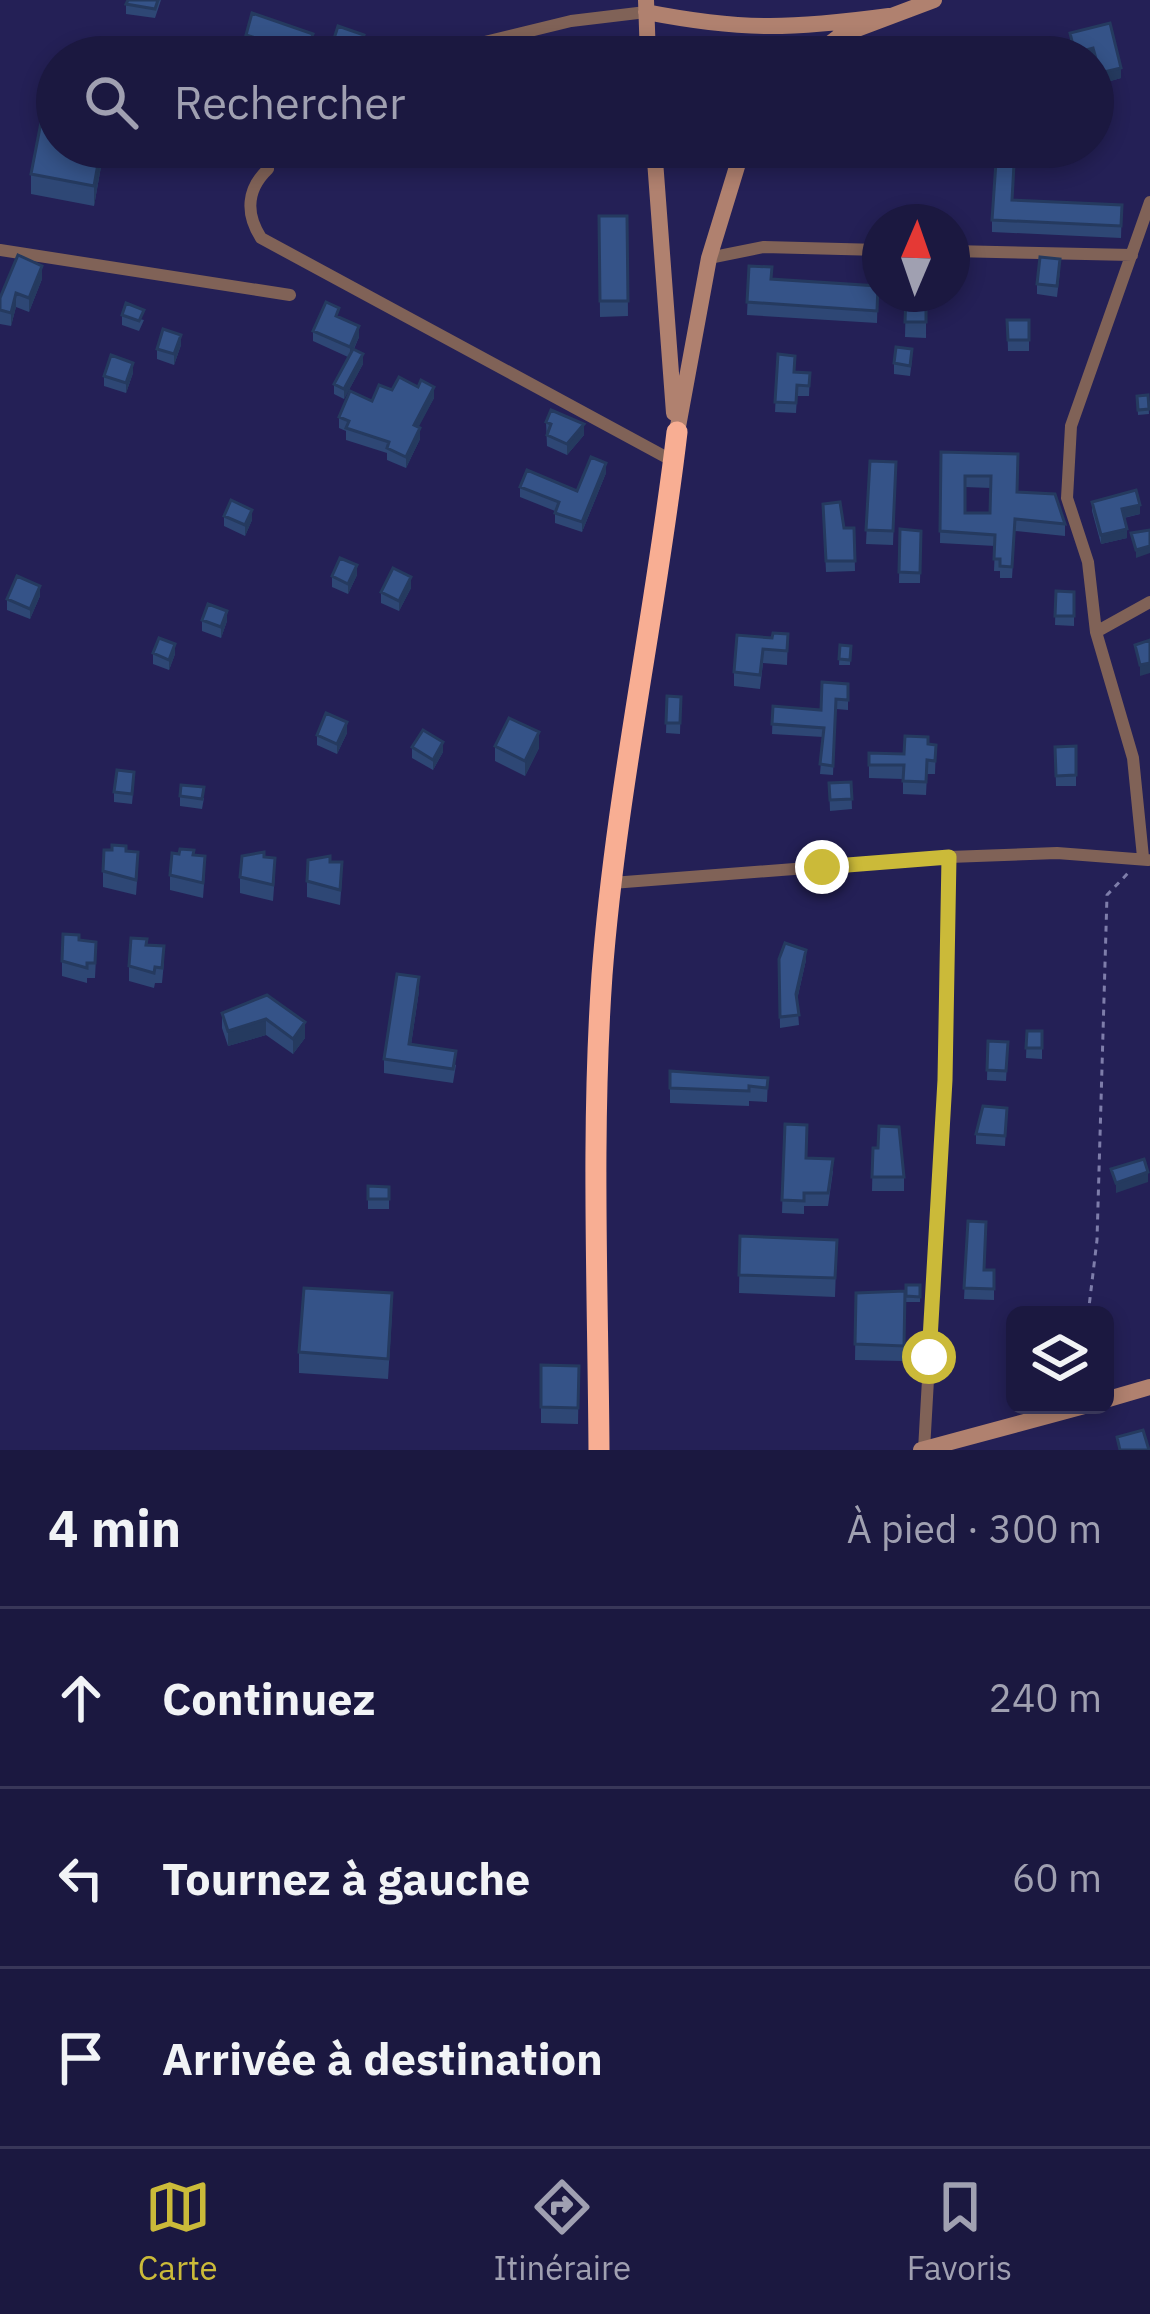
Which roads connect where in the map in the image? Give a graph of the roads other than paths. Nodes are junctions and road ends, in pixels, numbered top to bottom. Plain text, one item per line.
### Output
1 (934, 0) edge
2 (646, 6) edge
3 (889, 16) junction
4 (509, 36) edge
5 (648, 36) edge
6 (840, 36) edge
7 (268, 168) edge
8 (656, 168) edge
9 (737, 168) edge
10 (1150, 202) edge
11 (0, 250) edge
12 (862, 250) edge
13 (970, 251) edge
14 (1132, 254) junction
15 (710, 258) junction
16 (290, 295) dead end
17 (677, 432) junction
18 (674, 460) junction
19 (1150, 602) edge
20 (1096, 632) junction
21 (949, 857) junction
22 (1147, 859) edge
23 (612, 883) junction
24 (1148, 1392) edge
25 (1114, 1398) edge
26 (1055, 1414) edge
27 (599, 1450) edge
28 (923, 1450) edge

1 - 3 street
2 - 3 street
2 - 4 street
2 - 5 street
3 - 6 street
7 - 18 street
8 - 17 street
9 - 15 street
10 - 14 street
11 - 16 street
12 - 15 street
13 - 14 street
14 - 20 street
15 - 17 street
17 - 18 highway
18 - 23 highway
19 - 20 street
20 - 22 street
21 - 22 street
21 - 23 street
21 - 28 street
23 - 27 highway
24 - 25 street
26 - 28 street

